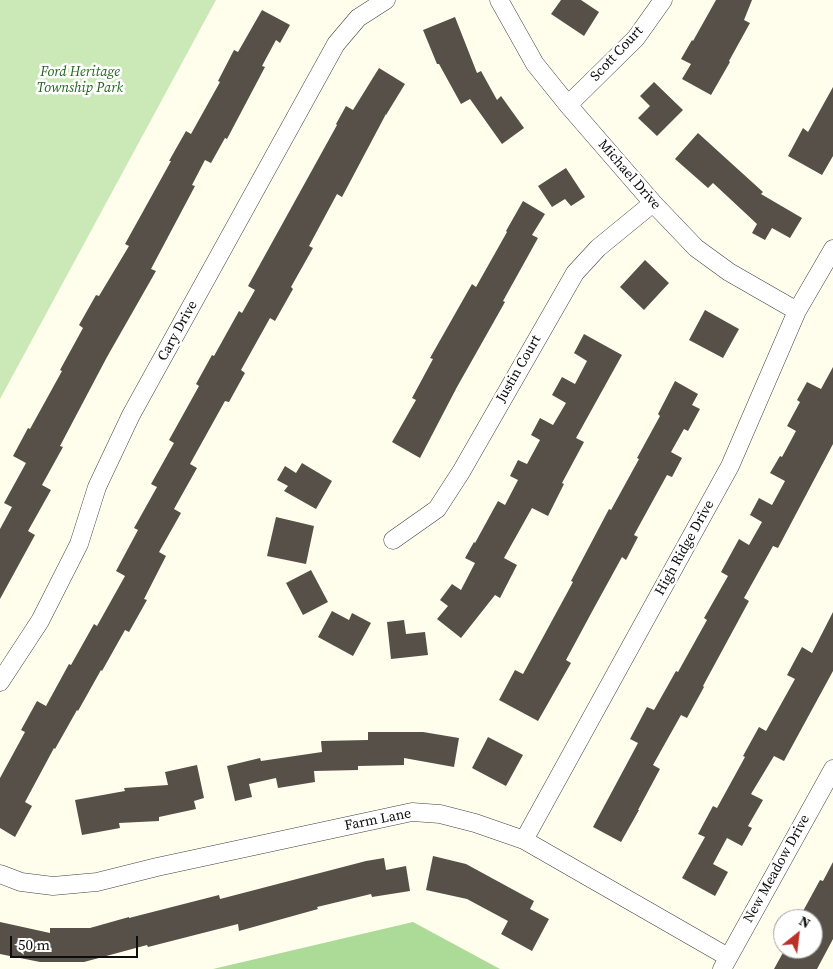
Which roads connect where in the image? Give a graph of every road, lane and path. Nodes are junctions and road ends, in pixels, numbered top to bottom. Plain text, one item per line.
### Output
1 (386, 0) edge
2 (499, 0) edge
3 (663, 0) edge
4 (568, 105) junction
5 (653, 203) junction
6 (833, 249) edge
7 (797, 311) junction
8 (393, 540) dead end
9 (0, 682) edge
10 (833, 769) edge
11 (524, 840) junction
12 (0, 874) edge
13 (725, 963) edge

1 - 9 street, Cary Drive
2 - 4 street, Michael Drive
3 - 4 street, Scott Court
4 - 5 street, Michael Drive
5 - 7 street, Michael Drive
5 - 8 street, Justin Court
6 - 7 street, High Ridge Drive
7 - 11 street, High Ridge Drive
10 - 13 street, New Meadow Drive
11 - 12 street, Farm Lane
11 - 13 street, Farm Lane

